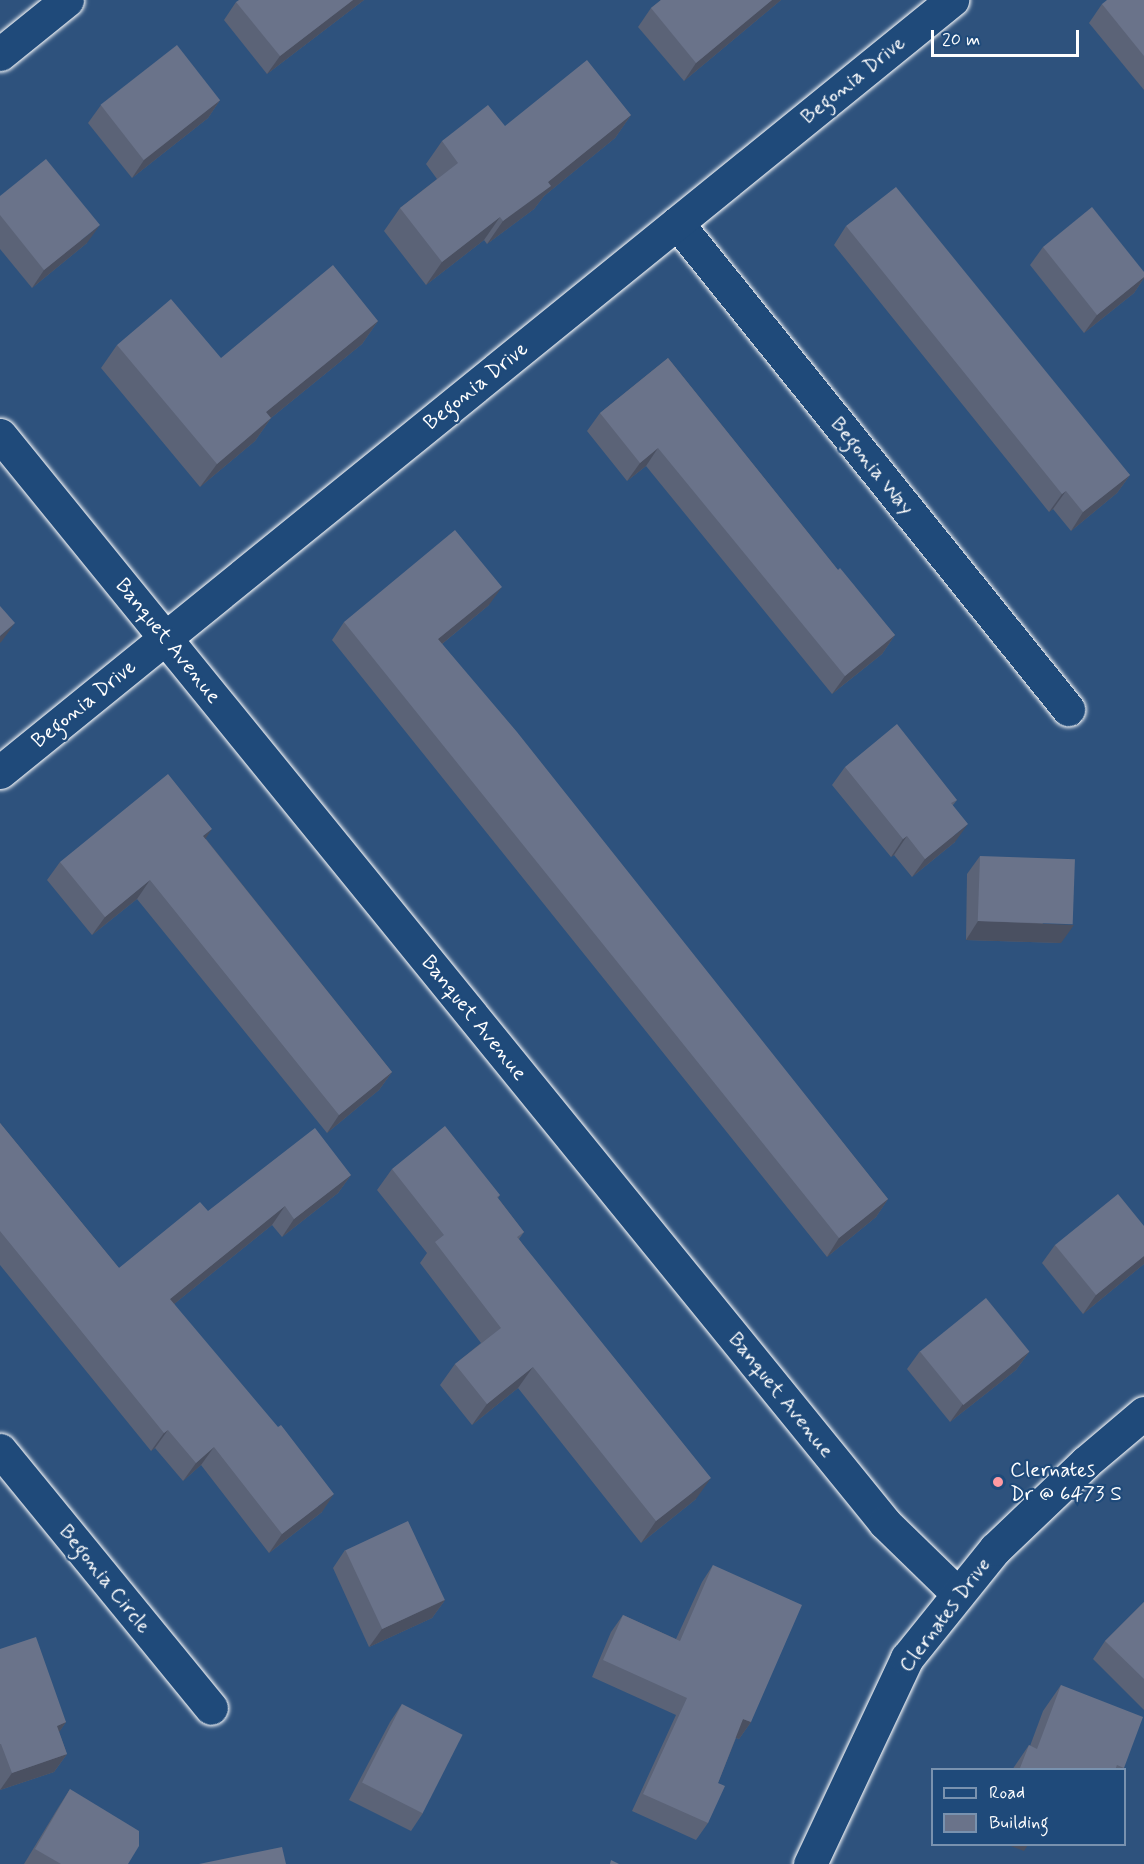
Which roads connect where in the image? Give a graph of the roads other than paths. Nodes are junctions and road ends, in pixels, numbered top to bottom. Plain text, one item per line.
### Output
1 (67, 0) edge
2 (952, 0) edge
3 (0, 54) edge
4 (677, 223) junction
5 (0, 435) edge
6 (165, 638) junction
7 (1068, 709) dead end
8 (0, 772) edge
9 (1144, 1413) edge
10 (0, 1450) edge
11 (957, 1593) junction
12 (211, 1708) dead end
13 (810, 1864) edge

1 - 3 street
2 - 4 street, Begonia Drive
4 - 6 street, Begonia Drive
4 - 7 street, Begonia Way
5 - 6 street, Banquet Avenue
6 - 8 street, Begonia Drive
6 - 11 street, Banquet Avenue
9 - 11 street, Clernates Drive
10 - 12 street, Begonia Circle
11 - 13 street, Clernates Drive

